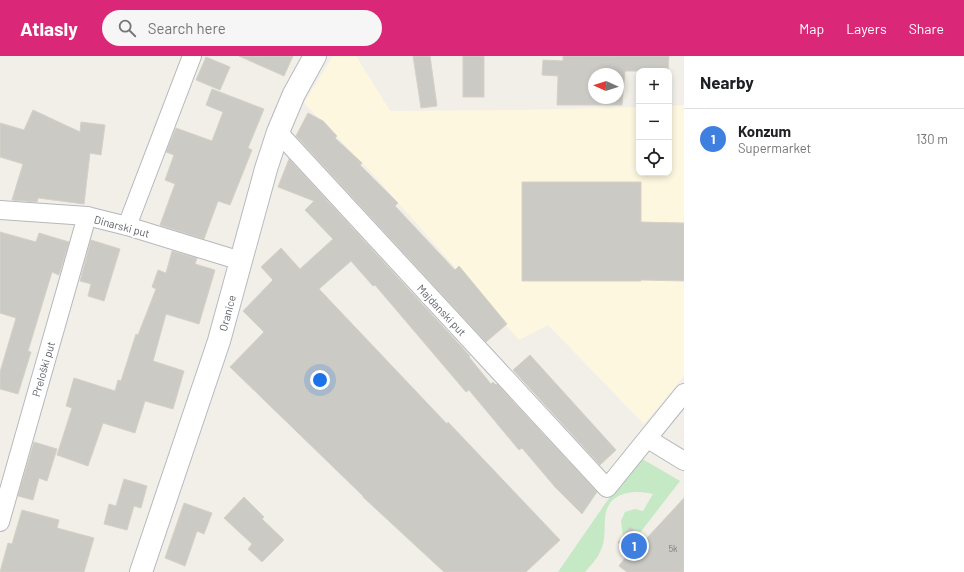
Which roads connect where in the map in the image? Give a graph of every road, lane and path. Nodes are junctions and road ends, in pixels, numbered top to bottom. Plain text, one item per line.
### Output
1 (192, 56) edge
2 (315, 56) edge
3 (278, 132) junction
4 (0, 210) edge
5 (87, 216) junction
6 (127, 226) junction
7 (241, 261) junction
8 (684, 393) edge
9 (648, 439) junction
10 (684, 461) edge
11 (0, 522) edge
12 (142, 572) edge

1 - 6 street
2 - 3 main road, Oranice
3 - 7 main road, Oranice
3 - 9 street, Majdanski put
4 - 5 street, Dinarski put
5 - 6 street, Dinarski put
5 - 11 street, Preloški put
6 - 7 street, Dinarski put
7 - 12 main road, Oranice
8 - 9 street
9 - 10 street

